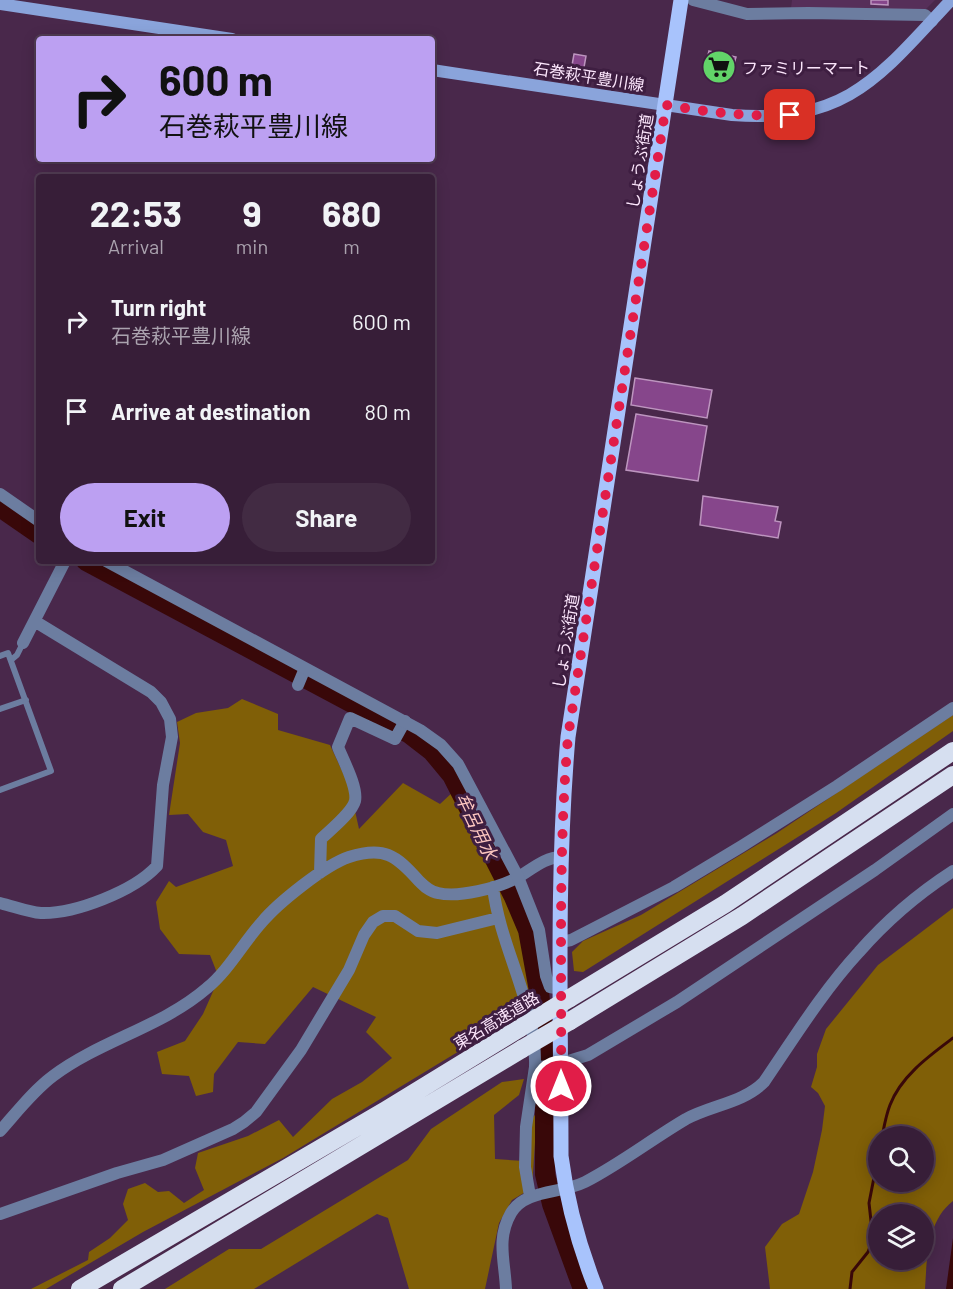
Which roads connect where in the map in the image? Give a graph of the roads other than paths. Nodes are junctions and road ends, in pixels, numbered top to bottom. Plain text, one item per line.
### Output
1 (681, 0) edge
2 (693, 0) edge
3 (951, 0) edge
4 (0, 4) edge
5 (932, 21) junction
6 (212, 36) edge
7 (435, 70) edge
8 (666, 105) junction
9 (0, 494) edge
10 (36, 519) edge
11 (64, 564) edge
12 (112, 564) edge
13 (36, 622) junction
14 (23, 643) joint
15 (0, 657) edge
16 (11, 660) junction
17 (26, 700) junction
18 (953, 708) edge
19 (0, 709) edge
20 (404, 723) junction
21 (953, 751) edge
22 (953, 775) edge
23 (0, 790) edge
24 (953, 814) edge
25 (561, 857) junction
26 (953, 871) edge
27 (320, 873) junction
28 (516, 878) junction
29 (494, 887) junction
30 (0, 903) edge
31 (498, 918) junction
32 (561, 942) junction
33 (565, 994) junction
34 (547, 1066) junction
35 (0, 1131) edge
36 (561, 1190) junction
37 (534, 1196) junction
38 (0, 1214) edge
39 (80, 1289) edge
40 (122, 1289) edge
41 (506, 1289) edge
42 (596, 1289) edge

1 - 8 main road, しょうぶ街道
2 - 5 street
3 - 5 main road, 石巻萩平豊川線
4 - 6 main road
5 - 8 main road, 石巻萩平豊川線
7 - 8 main road, 石巻萩平豊川線
8 - 25 main road, しょうぶ街道
9 - 10 street
11 - 13 street
12 - 20 street
13 - 14 street
13 - 30 street
14 - 16 lane
15 - 16 lane
16 - 17 lane
17 - 19 lane
17 - 23 lane
18 - 32 street
20 - 27 street
20 - 28 street
21 - 33 highway, 東名高速道路
22 - 40 highway, bridge
24 - 34 street
25 - 28 street
25 - 32 main road, しょうぶ街道
26 - 36 street
27 - 29 street
27 - 35 street
28 - 29 street
28 - 33 street
29 - 31 street
31 - 34 street
31 - 38 street
32 - 33 main road, しょうぶ街道
33 - 34 main road, しょうぶ街道
33 - 39 highway, 東名高速道路, bridge
34 - 36 main road, しょうぶ街道
34 - 37 street
36 - 37 street
36 - 42 main road, しょうぶ街道
37 - 41 street

